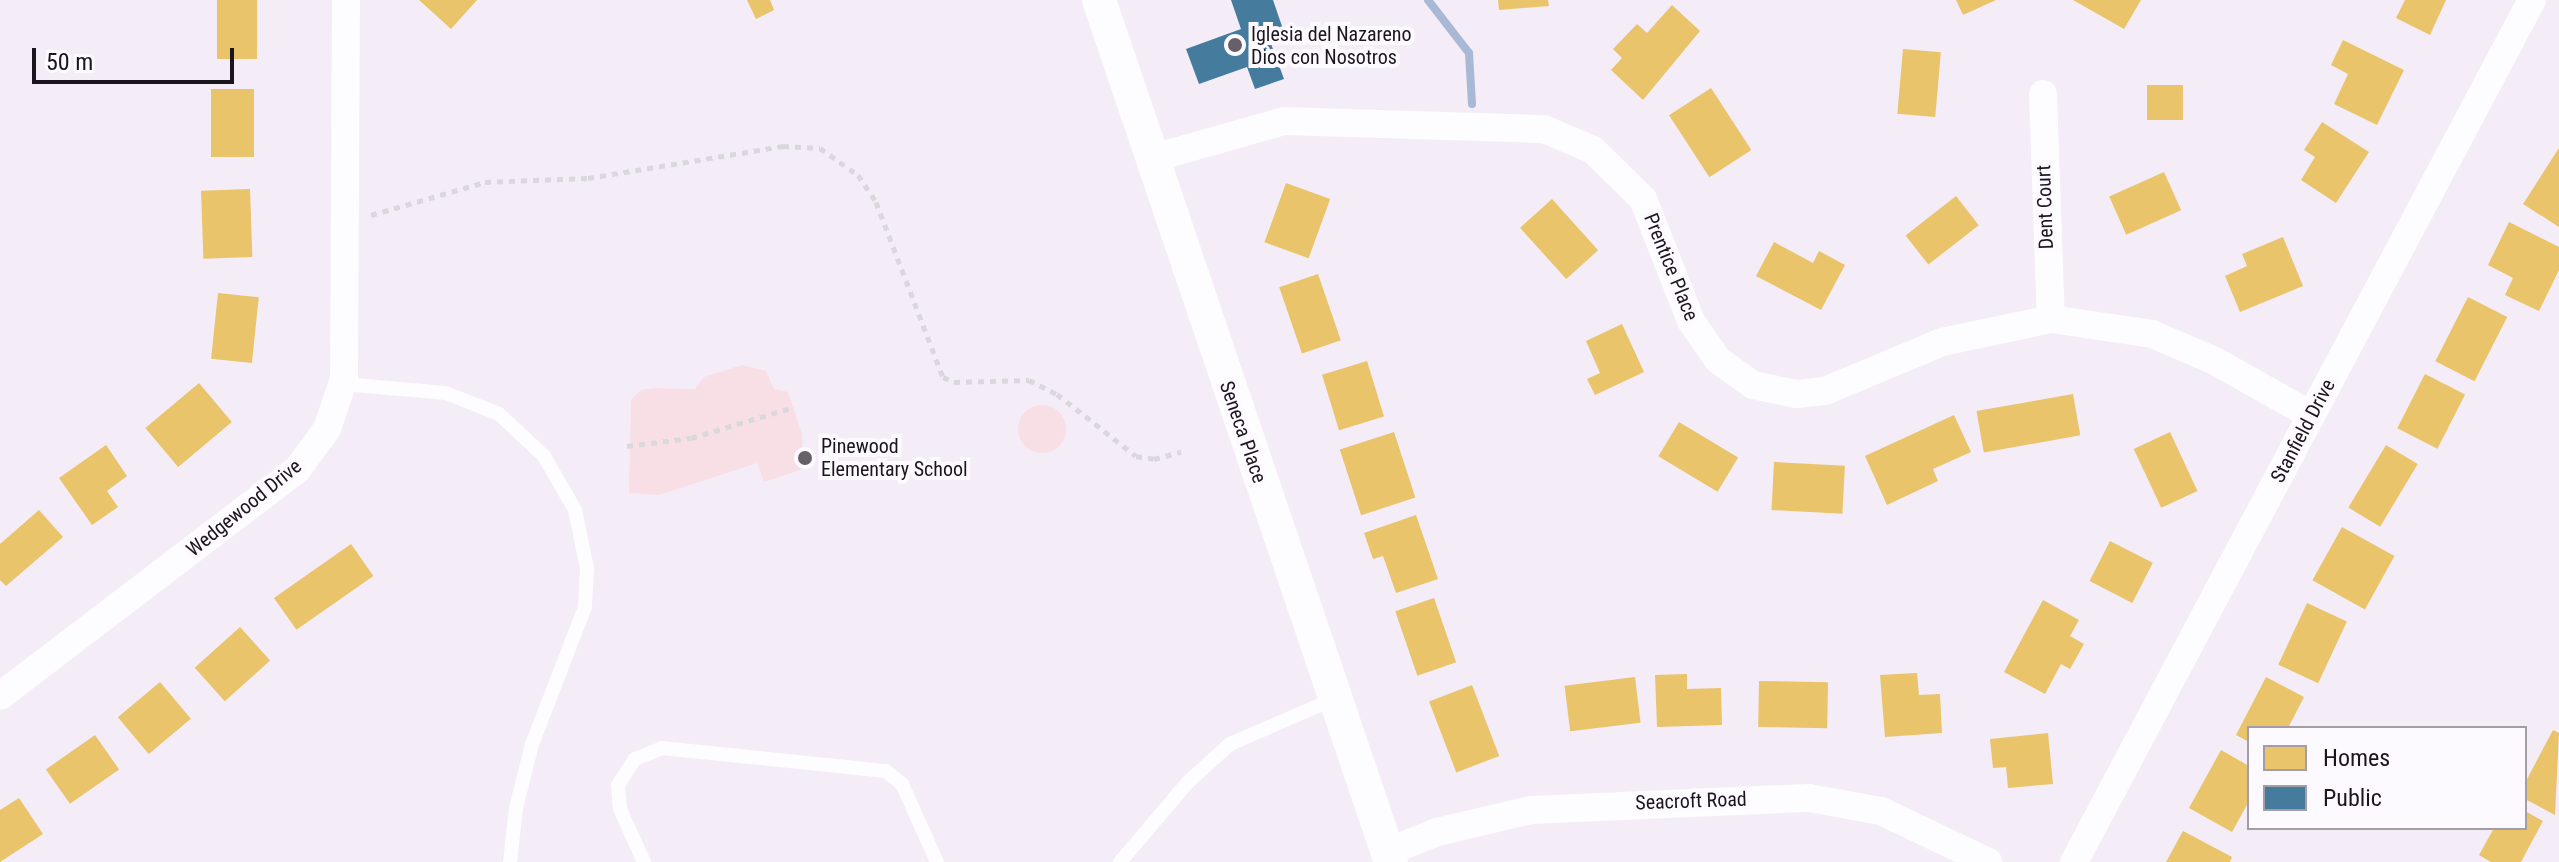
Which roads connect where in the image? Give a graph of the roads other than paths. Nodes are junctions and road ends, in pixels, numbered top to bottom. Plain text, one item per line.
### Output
1 (346, 0) edge
2 (1099, 0) edge
3 (2532, 0) edge
4 (2043, 94) dead end
5 (1150, 159) junction
6 (2051, 319) junction
7 (343, 384) junction
8 (2311, 415) junction
9 (0, 696) edge
10 (1334, 699) junction
11 (1389, 857) edge
12 (510, 862) edge
13 (644, 862) edge
14 (937, 862) edge
15 (1120, 862) edge
16 (1988, 862) edge
17 (2074, 862) edge

1 - 7 street, Wedgewood Drive
2 - 5 street, Seneca Place
3 - 8 street, Stanfield Drive
4 - 6 street, Dent Court
5 - 6 street, Prentice Place
5 - 10 street, Seneca Place
6 - 8 street, Prentice Place
7 - 9 street, Wedgewood Drive
7 - 12 lane
8 - 17 street, Stanfield Drive
10 - 11 street, Seneca Place
10 - 15 lane
11 - 16 street, Seacroft Road
13 - 14 lane

